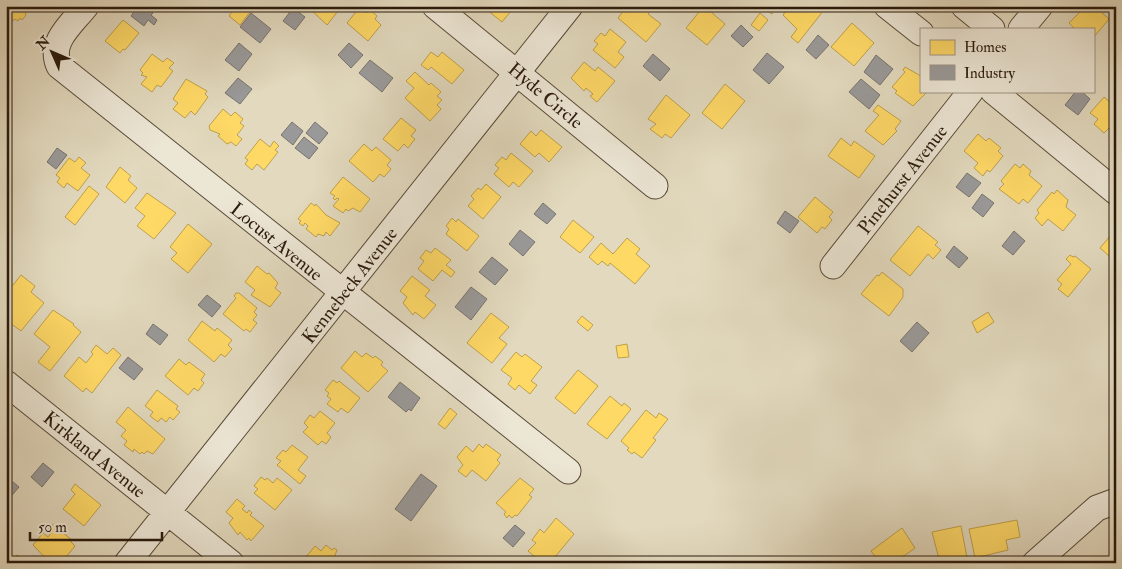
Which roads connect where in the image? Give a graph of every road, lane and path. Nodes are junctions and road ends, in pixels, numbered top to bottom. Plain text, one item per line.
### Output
1 (86, 6) edge
2 (435, 6) edge
3 (570, 6) edge
4 (887, 6) edge
5 (964, 6) edge
6 (1040, 6) edge
7 (991, 28) edge
8 (1023, 28) edge
9 (920, 32) edge
10 (518, 72) junction
11 (970, 92) edge
12 (994, 92) edge
13 (655, 186) dead end
14 (1116, 192) edge
15 (833, 266) dead end
16 (342, 292) junction
17 (6, 383) edge
18 (568, 471) dead end
19 (1116, 501) edge
20 (168, 512) junction
21 (126, 563) edge
22 (231, 563) edge
23 (1035, 563) edge

1 - 16 street, Locust Avenue
2 - 10 street, Hyde Circle
3 - 10 street, Kennebeck Avenue
4 - 9 street
5 - 7 street
6 - 8 street
10 - 13 street, Hyde Circle
10 - 16 street, Kennebeck Avenue
11 - 15 street, Pinehurst Avenue
12 - 14 street
16 - 18 street, Locust Avenue
16 - 20 street, Kennebeck Avenue
17 - 20 street, Kirkland Avenue
19 - 23 street
20 - 21 street, Kennebeck Avenue
20 - 22 street, Kirkland Avenue

